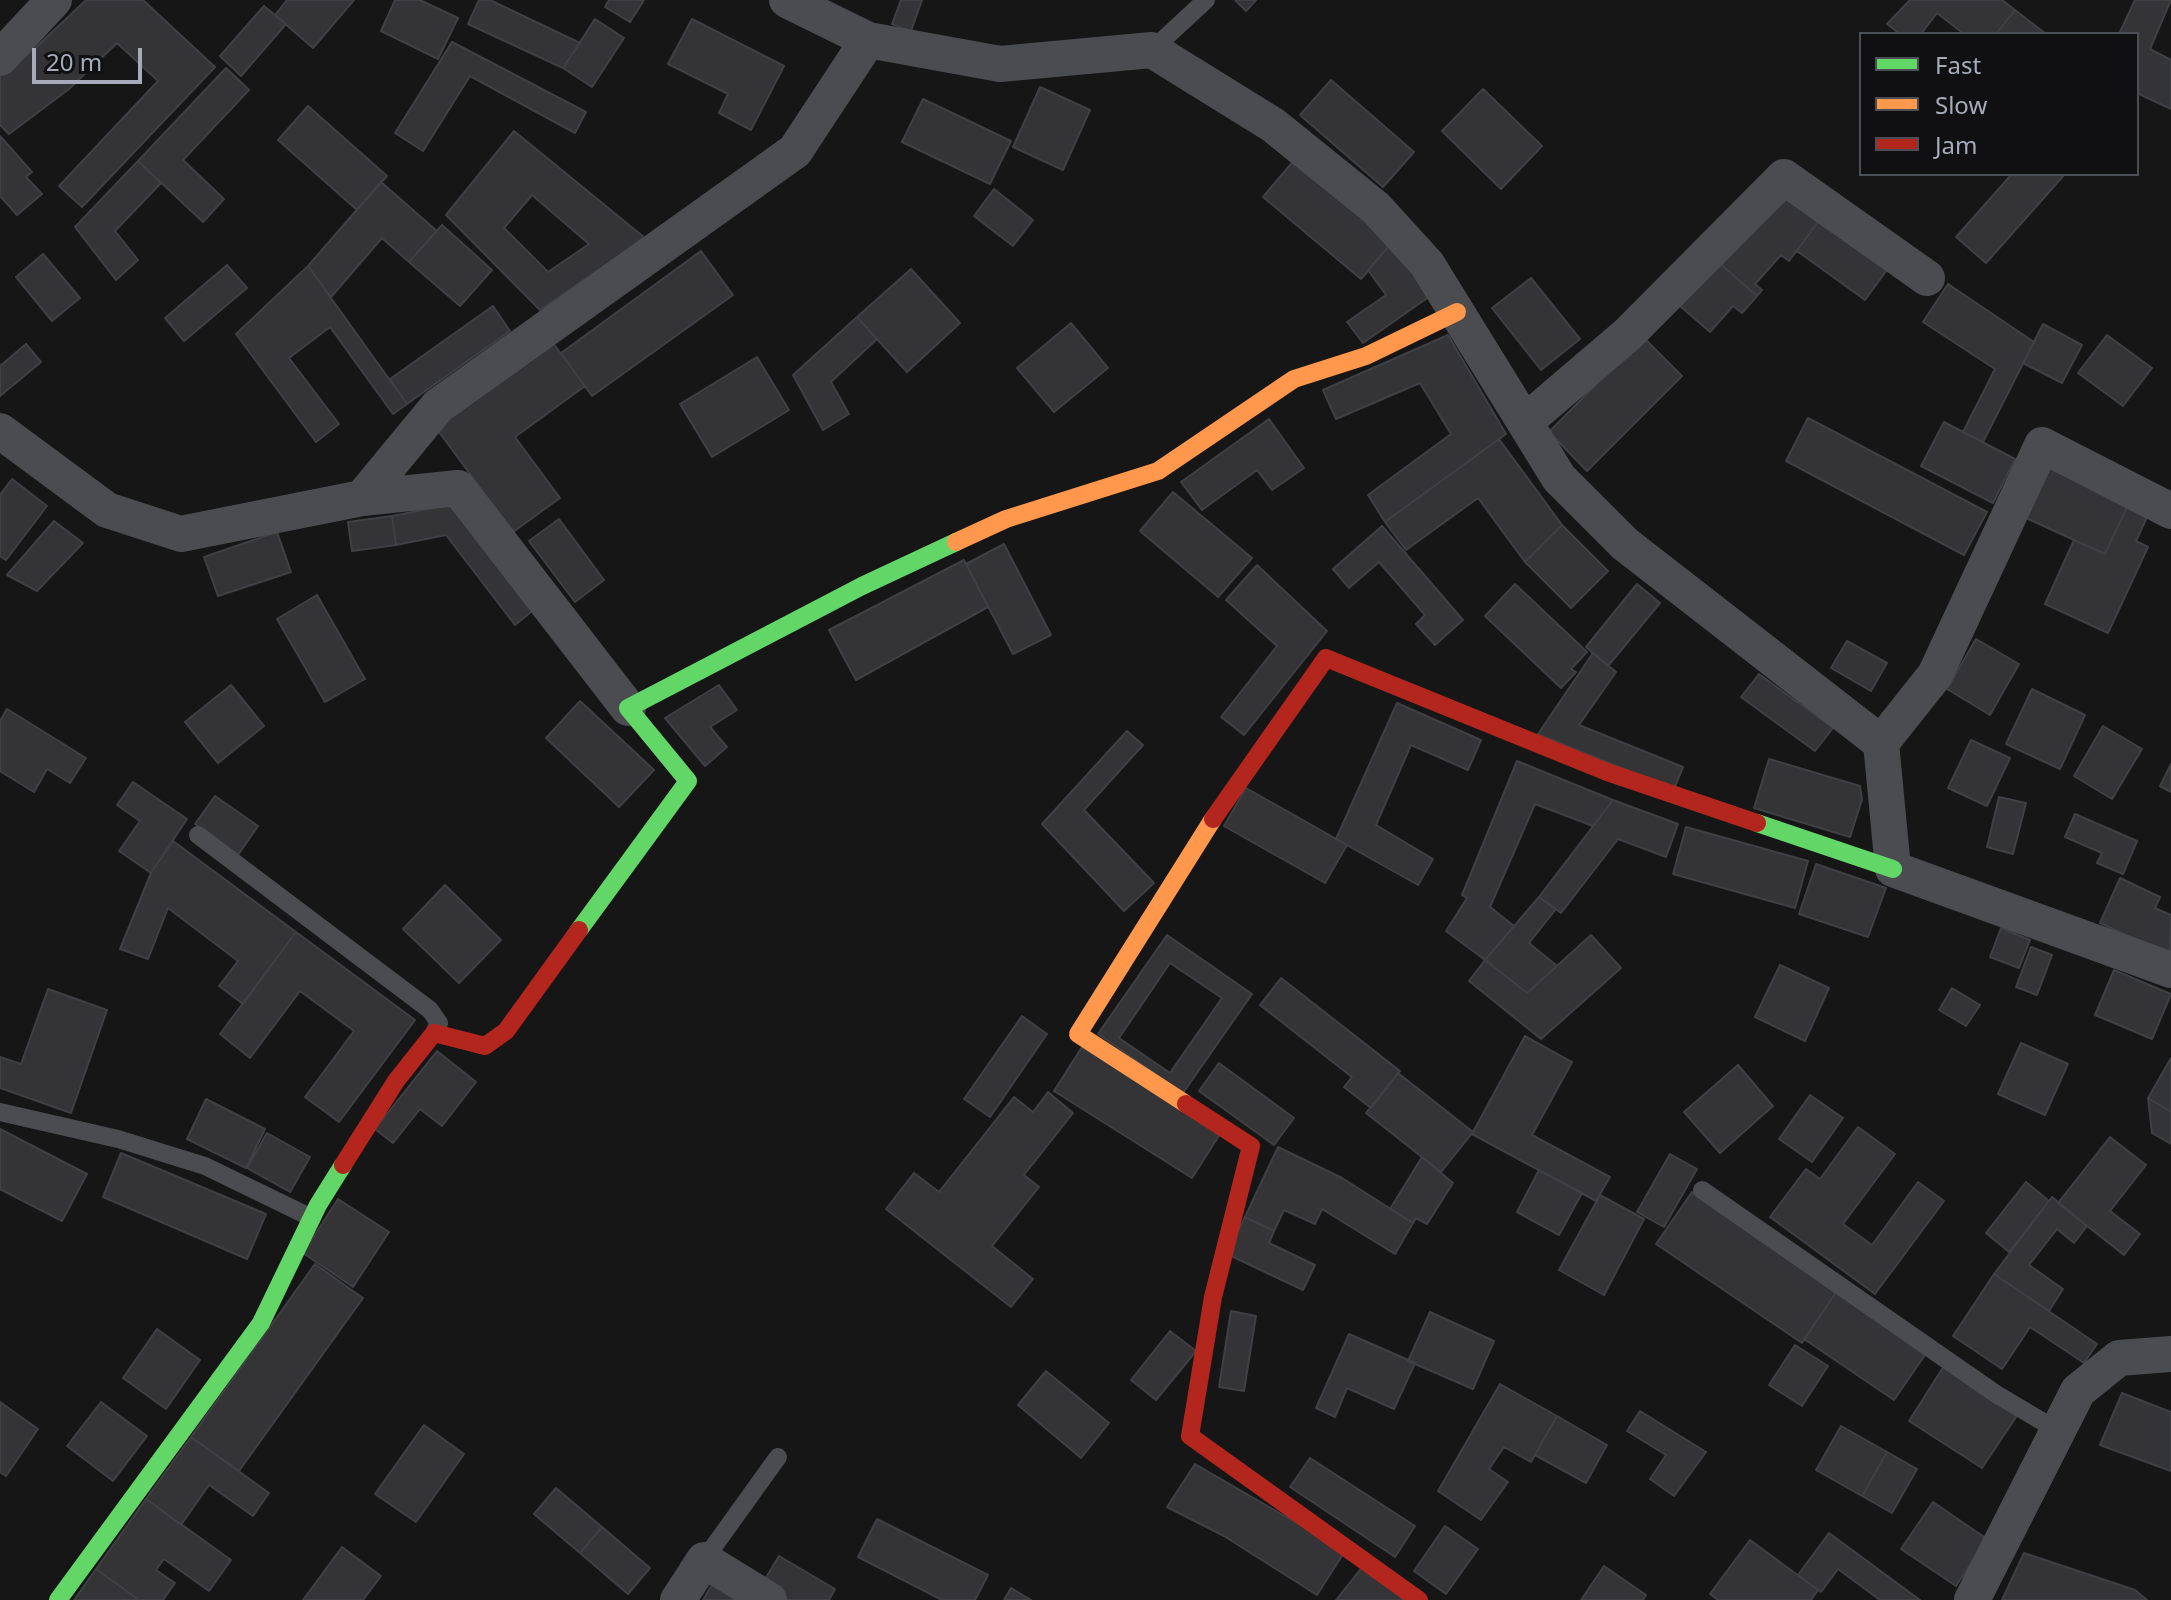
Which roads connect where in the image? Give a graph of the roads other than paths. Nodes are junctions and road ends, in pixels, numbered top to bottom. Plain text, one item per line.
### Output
1 (54, 0) edge
2 (787, 0) edge
3 (1206, 0) edge
4 (868, 40) junction
5 (1152, 50) junction
6 (0, 58) edge
7 (1927, 278) dead end
8 (1457, 312) junction
9 (1525, 422) junction
10 (0, 431) edge
11 (362, 498) junction
12 (2171, 511) edge
13 (628, 708) junction
14 (1881, 743) junction
15 (198, 835) dead end
16 (1893, 869) junction
17 (2171, 970) edge
18 (434, 1033) junction
19 (0, 1112) edge
20 (1702, 1190) dead end
21 (312, 1218) junction
22 (2171, 1354) edge
23 (2060, 1432) junction
24 (778, 1457) dead end
25 (704, 1560) junction
26 (58, 1600) edge
27 (678, 1600) edge
28 (769, 1600) edge
29 (1419, 1600) edge
30 (1972, 1600) edge

1 - 6 street
2 - 4 street
3 - 5 lane
4 - 5 street
4 - 11 street
5 - 8 street
7 - 9 street
8 - 9 street
8 - 13 street
9 - 14 street
10 - 11 street
11 - 13 street
12 - 14 street
13 - 18 street
14 - 16 street
15 - 18 lane
16 - 17 street
16 - 29 street
18 - 21 street
19 - 21 lane
20 - 23 lane
21 - 26 street
22 - 23 street
23 - 30 street
24 - 25 lane
25 - 27 street
25 - 28 street

